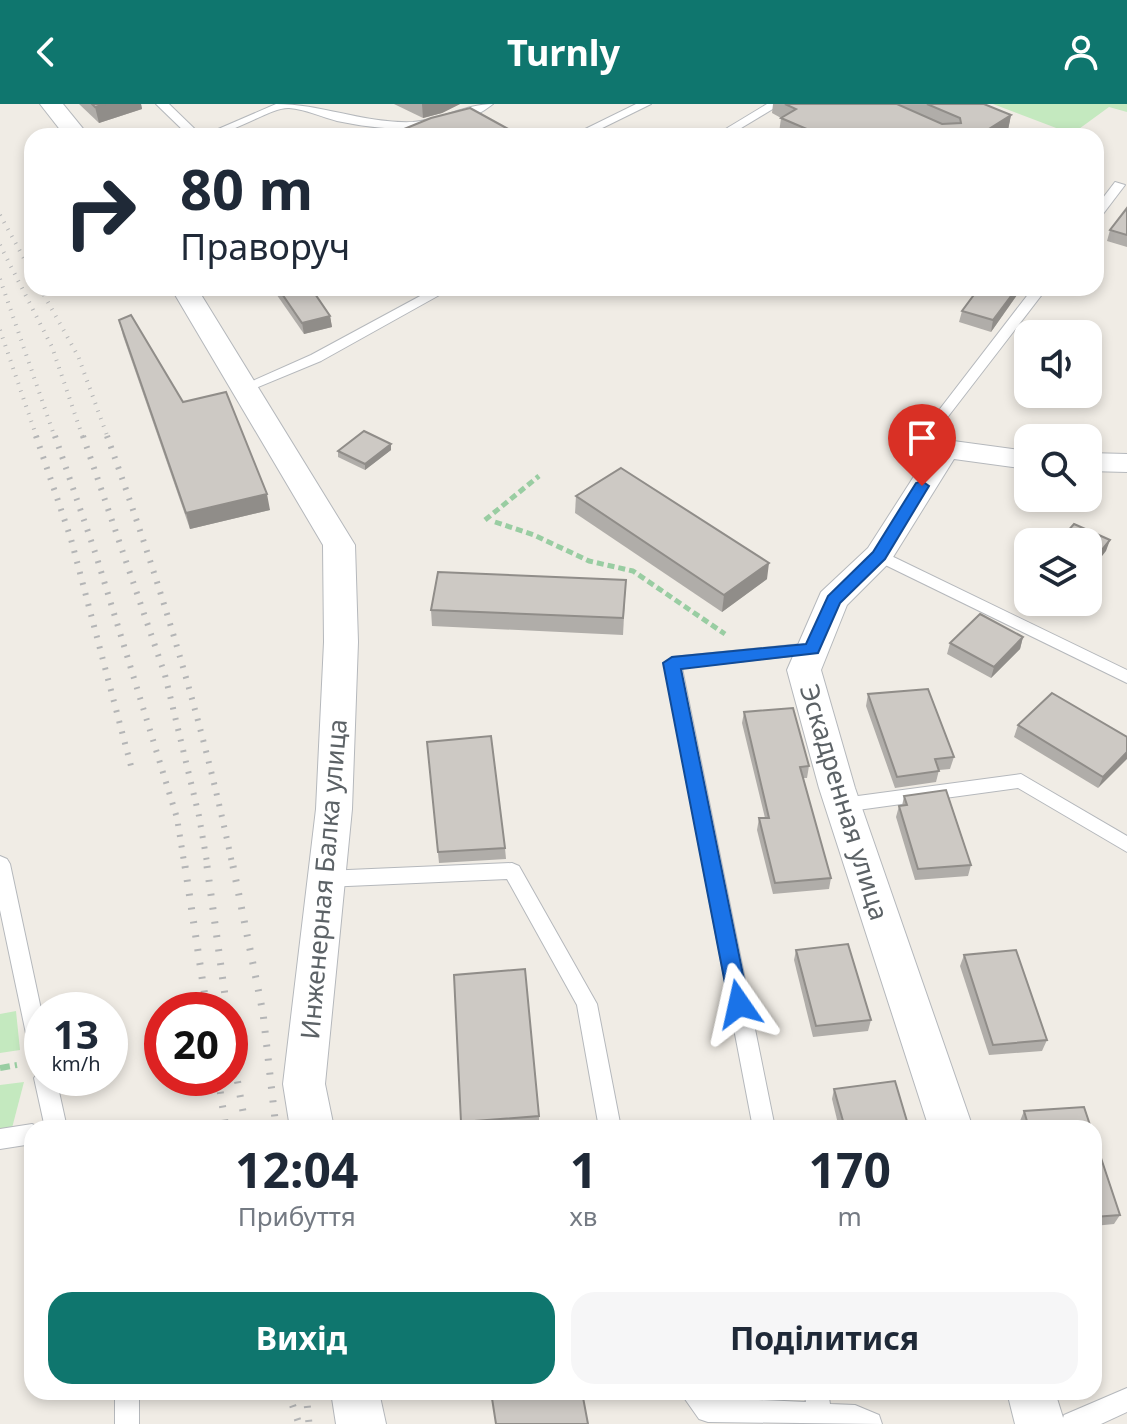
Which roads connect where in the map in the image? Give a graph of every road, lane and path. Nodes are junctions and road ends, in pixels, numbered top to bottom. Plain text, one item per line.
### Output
1 (51, 104) edge
2 (162, 104) edge
3 (287, 104) edge
4 (487, 104) edge
5 (645, 104) edge
6 (775, 104) edge
7 (364, 123) junction
8 (70, 128) edge
9 (188, 128) edge
10 (228, 128) edge
11 (359, 128) edge
12 (594, 128) edge
13 (734, 128) edge
14 (1119, 185) dead end
15 (1104, 205) edge
16 (189, 296) edge
17 (430, 296) edge
18 (1034, 296) edge
19 (246, 387) junction
20 (946, 449) junction
21 (1014, 458) edge
22 (1102, 462) edge
23 (1127, 463) edge
24 (539, 476) dead end
25 (485, 520) dead end
26 (495, 522) dead end
27 (879, 555) junction
28 (812, 649) junction
29 (763, 654) junction
30 (1127, 677) edge
31 (843, 805) junction
32 (1127, 845) edge
33 (0, 864) edge
34 (325, 879) junction
35 (27, 992) edge
36 (49, 1096) edge
37 (54, 1120) edge
38 (311, 1120) edge
39 (609, 1120) edge
40 (762, 1120) edge
41 (948, 1120) edge
42 (24, 1135) edge
43 (0, 1139) edge
44 (127, 1400) edge
45 (356, 1400) edge
46 (699, 1400) edge
47 (1033, 1400) edge
48 (1127, 1400) edge
49 (818, 1404) edge
50 (127, 1424) edge
51 (361, 1424) edge
52 (870, 1424) edge
53 (1040, 1424) edge
54 (1073, 1424) edge

1 - 8 street
2 - 9 lane
3 - 7 lane
3 - 10 lane
4 - 7 lane
5 - 12 lane
6 - 13 lane
7 - 11 lane
14 - 15 lane
16 - 19 street, Инженерная Балка улица
17 - 19 lane
18 - 20 lane
19 - 34 street, Инженерная Балка улица
20 - 21 street
20 - 27 street, Эскадренная улица
22 - 23 street
24 - 25 path
26 - 29 path
27 - 28 street, Эскадренная улица
27 - 30 lane
28 - 29 lane
28 - 31 street, Эскадренная улица
29 - 40 lane
31 - 32 lane
31 - 41 street, Эскадренная улица
33 - 35 lane
34 - 38 street, Инженерная Балка улица
34 - 39 lane
36 - 37 lane
42 - 43 lane
44 - 50 lane
45 - 51 street
46 - 49 lane
47 - 53 street
48 - 54 lane
49 - 52 lane

